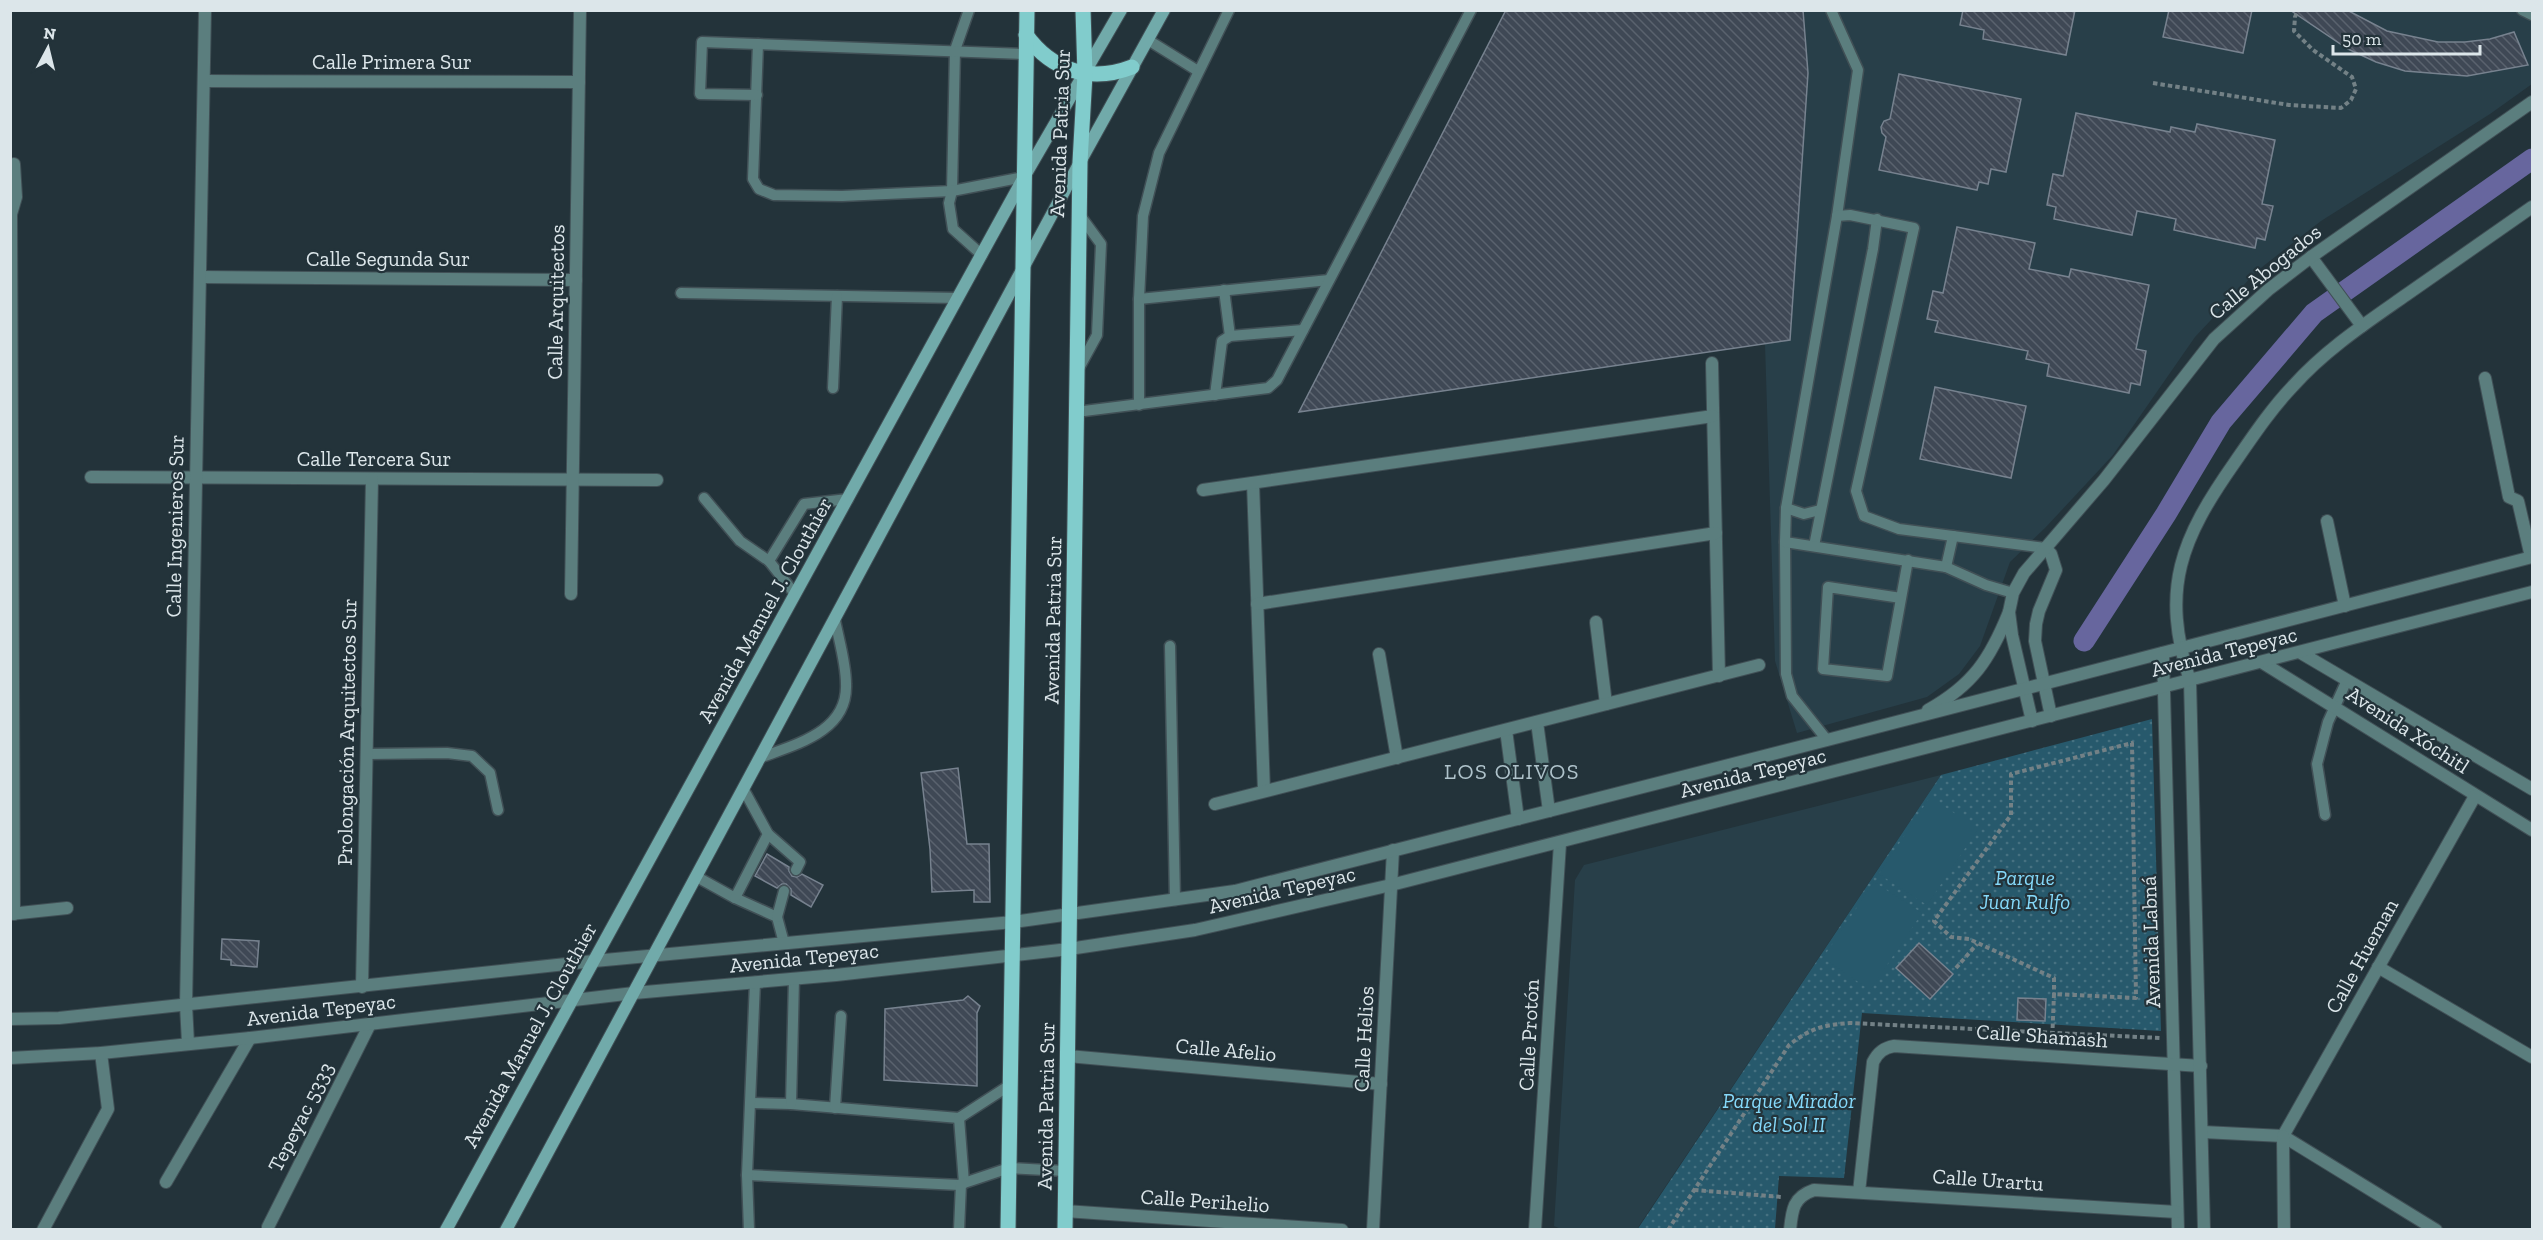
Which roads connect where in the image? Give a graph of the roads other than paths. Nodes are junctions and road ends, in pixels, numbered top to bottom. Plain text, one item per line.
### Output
1 (205, 10) edge
2 (580, 10) edge
3 (969, 10) edge
4 (1027, 10) edge
5 (1083, 10) edge
6 (1120, 10) edge
7 (1164, 10) edge
8 (1229, 10) edge
9 (1471, 10) edge
10 (1831, 10) edge
11 (2522, 10) edge
12 (2532, 15) edge
13 (1026, 35) junction
14 (1148, 40) junction
15 (758, 44) junction
16 (955, 50) junction
17 (1026, 54) junction
18 (1132, 67) junction
19 (1198, 71) junction
20 (1085, 74) junction
21 (204, 81) junction
22 (579, 82) junction
23 (757, 95) junction
24 (2532, 102) edge
25 (1080, 162) junction
26 (14, 164) dead end
27 (1024, 177) junction
28 (952, 190) junction
29 (2532, 207) edge
30 (11, 214) edge
31 (1079, 214) junction
32 (1837, 216) junction
33 (1877, 219) junction
34 (982, 255) junction
35 (2311, 257) junction
36 (1023, 272) junction
37 (200, 277) junction
38 (576, 280) junction
39 (1329, 280) junction
40 (1224, 290) junction
41 (681, 293) dead end
42 (837, 296) junction
43 (958, 298) junction
44 (1140, 299) junction
45 (2362, 326) junction
46 (1303, 330) junction
47 (11, 334) edge
48 (1230, 336) junction
49 (1712, 363) dead end
50 (1077, 371) junction
51 (2485, 378) dead end
52 (833, 388) dead end
53 (1215, 395) junction
54 (1139, 405) junction
55 (1076, 412) junction
56 (1713, 416) junction
57 (91, 477) dead end
58 (195, 478) junction
59 (372, 479) junction
60 (573, 480) junction
61 (657, 480) dead end
62 (1252, 483) junction
63 (11, 487) edge
64 (1203, 490) dead end
65 (704, 498) dead end
66 (848, 499) junction
67 (1786, 508) junction
68 (1820, 510) junction
69 (2327, 521) dead end
70 (1716, 533) junction
71 (1953, 536) junction
72 (1785, 542) junction
73 (1814, 546) junction
74 (2045, 548) junction
75 (2532, 557) edge
76 (1908, 560) junction
77 (768, 561) junction
78 (1946, 567) junction
79 (2532, 592) edge
80 (2013, 593) junction
81 (571, 594) dead end
82 (795, 594) junction
83 (1901, 598) junction
84 (1257, 604) junction
85 (2345, 606) junction
86 (2009, 612) junction
87 (11, 619) edge
88 (835, 620) junction
89 (1596, 622) dead end
90 (1170, 646) dead end
91 (2179, 649) junction
92 (2163, 653) junction
93 (2301, 653) junction
94 (1379, 654) dead end
95 (2263, 663) junction
96 (1759, 665) dead end
97 (1719, 676) junction
98 (2190, 681) junction
99 (2347, 681) junction
100 (2044, 684) junction
101 (2164, 687) junction
102 (2025, 689) junction
103 (1606, 704) junction
104 (2335, 706) junction
105 (2051, 716) junction
106 (1914, 718) junction
107 (2032, 721) junction
108 (1537, 722) junction
109 (1506, 730) junction
110 (1827, 740) junction
111 (366, 754) junction
112 (762, 757) junction
113 (1397, 758) junction
114 (2532, 789) edge
115 (744, 790) junction
116 (1264, 791) junction
117 (2475, 796) junction
118 (1215, 804) dead end
119 (498, 810) dead end
120 (1549, 810) junction
121 (2325, 815) dead end
122 (1518, 819) junction
123 (2532, 830) edge
124 (768, 834) junction
125 (1560, 843) junction
126 (1393, 850) junction
127 (796, 870) dead end
128 (697, 877) junction
129 (1391, 885) junction
130 (784, 891) dead end
131 (735, 898) junction
132 (1175, 900) junction
133 (68, 908) dead end
134 (12, 914) edge
135 (1070, 915) junction
136 (777, 917) junction
137 (1013, 922) junction
138 (784, 943) junction
139 (1069, 950) junction
140 (655, 956) junction
141 (1012, 956) junction
142 (594, 961) junction
143 (2378, 967) junction
144 (794, 979) junction
145 (755, 982) junction
146 (362, 987) junction
147 (634, 993) junction
148 (570, 1001) junction
149 (186, 1005) junction
150 (841, 1016) dead end
151 (10, 1019) edge
152 (370, 1024) junction
153 (250, 1038) junction
154 (188, 1043) junction
155 (101, 1053) junction
156 (1068, 1056) junction
157 (2532, 1057) edge
158 (10, 1058) edge
159 (2174, 1064) junction
160 (2201, 1065) junction
161 (1381, 1084) junction
162 (1010, 1085) junction
163 (751, 1103) junction
164 (791, 1104) junction
165 (835, 1108) junction
166 (959, 1118) junction
167 (2202, 1132) junction
168 (2283, 1136) junction
169 (1009, 1168) junction
170 (1065, 1171) junction
171 (747, 1175) junction
172 (166, 1182) dead end
173 (962, 1184) junction
174 (1859, 1192) junction
175 (1065, 1211) junction
176 (2177, 1212) junction
177 (268, 1227) dead end
178 (44, 1230) edge
179 (446, 1230) edge
180 (506, 1230) edge
181 (749, 1230) edge
182 (959, 1230) edge
183 (1008, 1230) edge
184 (1065, 1230) edge
185 (1342, 1230) edge
186 (1373, 1230) edge
187 (1535, 1230) edge
188 (1790, 1230) edge
189 (2178, 1230) edge
190 (2204, 1230) edge
191 (2284, 1230) edge
192 (2436, 1230) edge

1 - 21 street, Calle Ingenieros Sur
2 - 22 street, Calle Arquitectos
3 - 16 lane
4 - 13 main road, Avenida Patria Sur
5 - 20 main road, Avenida Patria Sur
6 - 20 main road, Avenida Manuel J. Clouthier
7 - 14 main road
8 - 19 lane
9 - 39 lane
10 - 32 lane
11 - 12 lane
13 - 17 main road, Avenida Patria Sur
13 - 20 main road
14 - 18 main road
14 - 19 lane
15 - 16 lane
15 - 23 lane
15 - 23 lane
16 - 17 lane
16 - 28 lane
17 - 27 main road, Avenida Patria Sur
18 - 20 main road
18 - 25 main road
19 - 44 lane
20 - 25 main road, Avenida Patria Sur
20 - 27 main road, Avenida Manuel J. Clouthier
21 - 22 street, Calle Primera Sur
21 - 37 street, Calle Ingenieros Sur
22 - 38 street, Calle Arquitectos
23 - 28 lane
24 - 35 street, Calle Abogados
25 - 31 main road, Avenida Patria Sur
25 - 36 main road
26 - 30 street
27 - 28 lane
27 - 34 main road, Avenida Manuel J. Clouthier
27 - 36 main road, Avenida Patria Sur
28 - 34 lane
29 - 45 street
30 - 47 street
31 - 50 main road, Avenida Patria Sur
31 - 50 lane
32 - 33 lane
32 - 67 lane
33 - 68 lane
33 - 71 lane
34 - 43 main road, Avenida Manuel J. Clouthier
35 - 45 street
35 - 74 street, Calle Abogados
36 - 88 main road
36 - 137 main road, Avenida Patria Sur
37 - 38 street, Calle Segunda Sur
37 - 58 street, Calle Ingenieros Sur
38 - 60 street, Calle Arquitectos
39 - 40 lane
39 - 46 lane
40 - 44 lane
40 - 48 lane
41 - 42 lane
42 - 43 lane
42 - 52 lane
43 - 66 main road, Avenida Manuel J. Clouthier
44 - 54 lane
45 - 91 street
46 - 48 lane
46 - 53 lane
47 - 63 street
48 - 53 lane
49 - 56 street
50 - 55 main road, Avenida Patria Sur
51 - 75 street
53 - 54 lane
54 - 55 lane
55 - 135 main road, Avenida Patria Sur
56 - 62 street
56 - 70 street
57 - 58 street, Calle Tercera Sur
58 - 59 street, Calle Tercera Sur
58 - 149 street, Calle Ingenieros Sur
59 - 60 street, Calle Tercera Sur
59 - 111 street, Prolongación Arquitectos Sur
60 - 61 street, Calle Tercera Sur
60 - 81 street, Calle Arquitectos
62 - 64 street
62 - 84 street
63 - 87 street
65 - 77 lane
66 - 77 lane
66 - 82 main road, Avenida Manuel J. Clouthier
67 - 68 lane
67 - 72 lane
68 - 73 lane
69 - 85 street
70 - 84 street
70 - 97 street
71 - 74 lane
71 - 78 lane
72 - 73 lane
72 - 110 lane
73 - 76 lane
74 - 80 street, Calle Abogados
74 - 100 street
75 - 85 street, Avenida Tepeyac
76 - 78 lane
76 - 83 lane
77 - 82 lane
78 - 80 lane
79 - 93 street, Avenida Tepeyac
80 - 86 street, Calle Abogados
82 - 142 main road, Avenida Manuel J. Clouthier
83 - 83 lane
84 - 116 street
85 - 91 street, Avenida Tepeyac
86 - 102 street, Calle Abogados
86 - 106 street
87 - 134 street
88 - 112 main road
88 - 112 lane
89 - 103 street
90 - 132 lane
91 - 92 street, Avenida Tepeyac
91 - 98 street
92 - 100 street, Avenida Tepeyac
92 - 101 street, Avenida Labná
93 - 95 street, Avenida Tepeyac
93 - 99 street, Avenida Xóchitl
94 - 113 street
95 - 98 street, Avenida Tepeyac
95 - 104 street, Avenida Xóchitl
96 - 97 street
97 - 103 street
98 - 101 street, Avenida Tepeyac
98 - 160 street
99 - 104 lane
99 - 114 street, Avenida Xóchitl
100 - 102 street, Avenida Tepeyac
100 - 105 street
101 - 105 street, Avenida Tepeyac
101 - 159 street, Avenida Labná
102 - 106 street, Avenida Tepeyac
102 - 107 street, Calle Abogados
103 - 108 street
104 - 117 street, Avenida Xóchitl
104 - 121 lane
105 - 107 street, Avenida Tepeyac
106 - 110 street, Avenida Tepeyac
107 - 125 street, Avenida Tepeyac
108 - 109 street
108 - 120 street
109 - 113 street
109 - 122 street
110 - 120 street, Avenida Tepeyac
111 - 119 lane
111 - 146 street, Prolongación Arquitectos Sur
112 - 115 main road
113 - 116 street
115 - 124 lane
115 - 128 main road
116 - 118 street
117 - 123 street, Avenida Xóchitl
117 - 143 street, Calle Hueman
120 - 122 street, Avenida Tepeyac
122 - 126 street, Avenida Tepeyac
124 - 127 lane
124 - 131 lane
125 - 129 street, Avenida Tepeyac
125 - 187 street, Calle Protón
126 - 129 street, Calle Helios
126 - 132 street, Avenida Tepeyac
128 - 131 lane
128 - 140 main road
129 - 139 street, Avenida Tepeyac
129 - 161 street, Calle Helios
130 - 136 lane
131 - 136 lane
132 - 135 street, Avenida Tepeyac
133 - 134 street
135 - 137 street, Avenida Tepeyac
135 - 139 main road, Avenida Patria Sur
136 - 138 lane
137 - 138 street, Avenida Tepeyac
137 - 141 main road, Avenida Patria Sur
138 - 140 street, Avenida Tepeyac
139 - 141 street, Avenida Tepeyac
139 - 156 main road, Avenida Patria Sur
140 - 142 street, Avenida Tepeyac
140 - 147 main road
141 - 144 street, Avenida Tepeyac
141 - 162 main road, Avenida Patria Sur
142 - 146 street, Avenida Tepeyac
142 - 148 main road, Avenida Manuel J. Clouthier
143 - 157 street
143 - 168 street, Calle Hueman
144 - 145 street, Avenida Tepeyac
144 - 164 lane
145 - 147 street, Avenida Tepeyac
145 - 163 lane
146 - 149 street, Avenida Tepeyac
147 - 148 street, Avenida Tepeyac
147 - 180 main road
148 - 152 street, Avenida Tepeyac
148 - 179 main road, Avenida Manuel J. Clouthier
149 - 151 street, Avenida Tepeyac
149 - 154 street, Calle Ingenieros Sur
150 - 165 lane
152 - 153 street, Avenida Tepeyac
152 - 177 street, Tepeyac 5333
153 - 154 street, Avenida Tepeyac
153 - 172 street
154 - 155 street, Avenida Tepeyac
155 - 158 street, Avenida Tepeyac
155 - 178 street
156 - 161 street, Calle Afelio
156 - 170 main road, Avenida Patria Sur
159 - 160 street, Calle Shamash
159 - 174 street, Calle Shamash
159 - 176 street, Avenida Labná
160 - 167 street
161 - 186 street, Calle Helios
162 - 166 lane
162 - 169 main road, Avenida Patria Sur
163 - 164 lane
163 - 171 lane
164 - 165 lane
165 - 166 lane
166 - 173 lane
167 - 168 street
167 - 190 street
168 - 191 street
168 - 192 street
169 - 170 lane
169 - 173 lane
169 - 183 main road, Avenida Patria Sur
170 - 175 main road, Avenida Patria Sur
171 - 173 lane
171 - 181 lane
173 - 182 lane
174 - 176 street, Calle Urartu
174 - 188 street, Calle Urartu
175 - 184 main road, Avenida Patria Sur
175 - 185 street, Calle Perihelio
176 - 189 street, Avenida Labná

